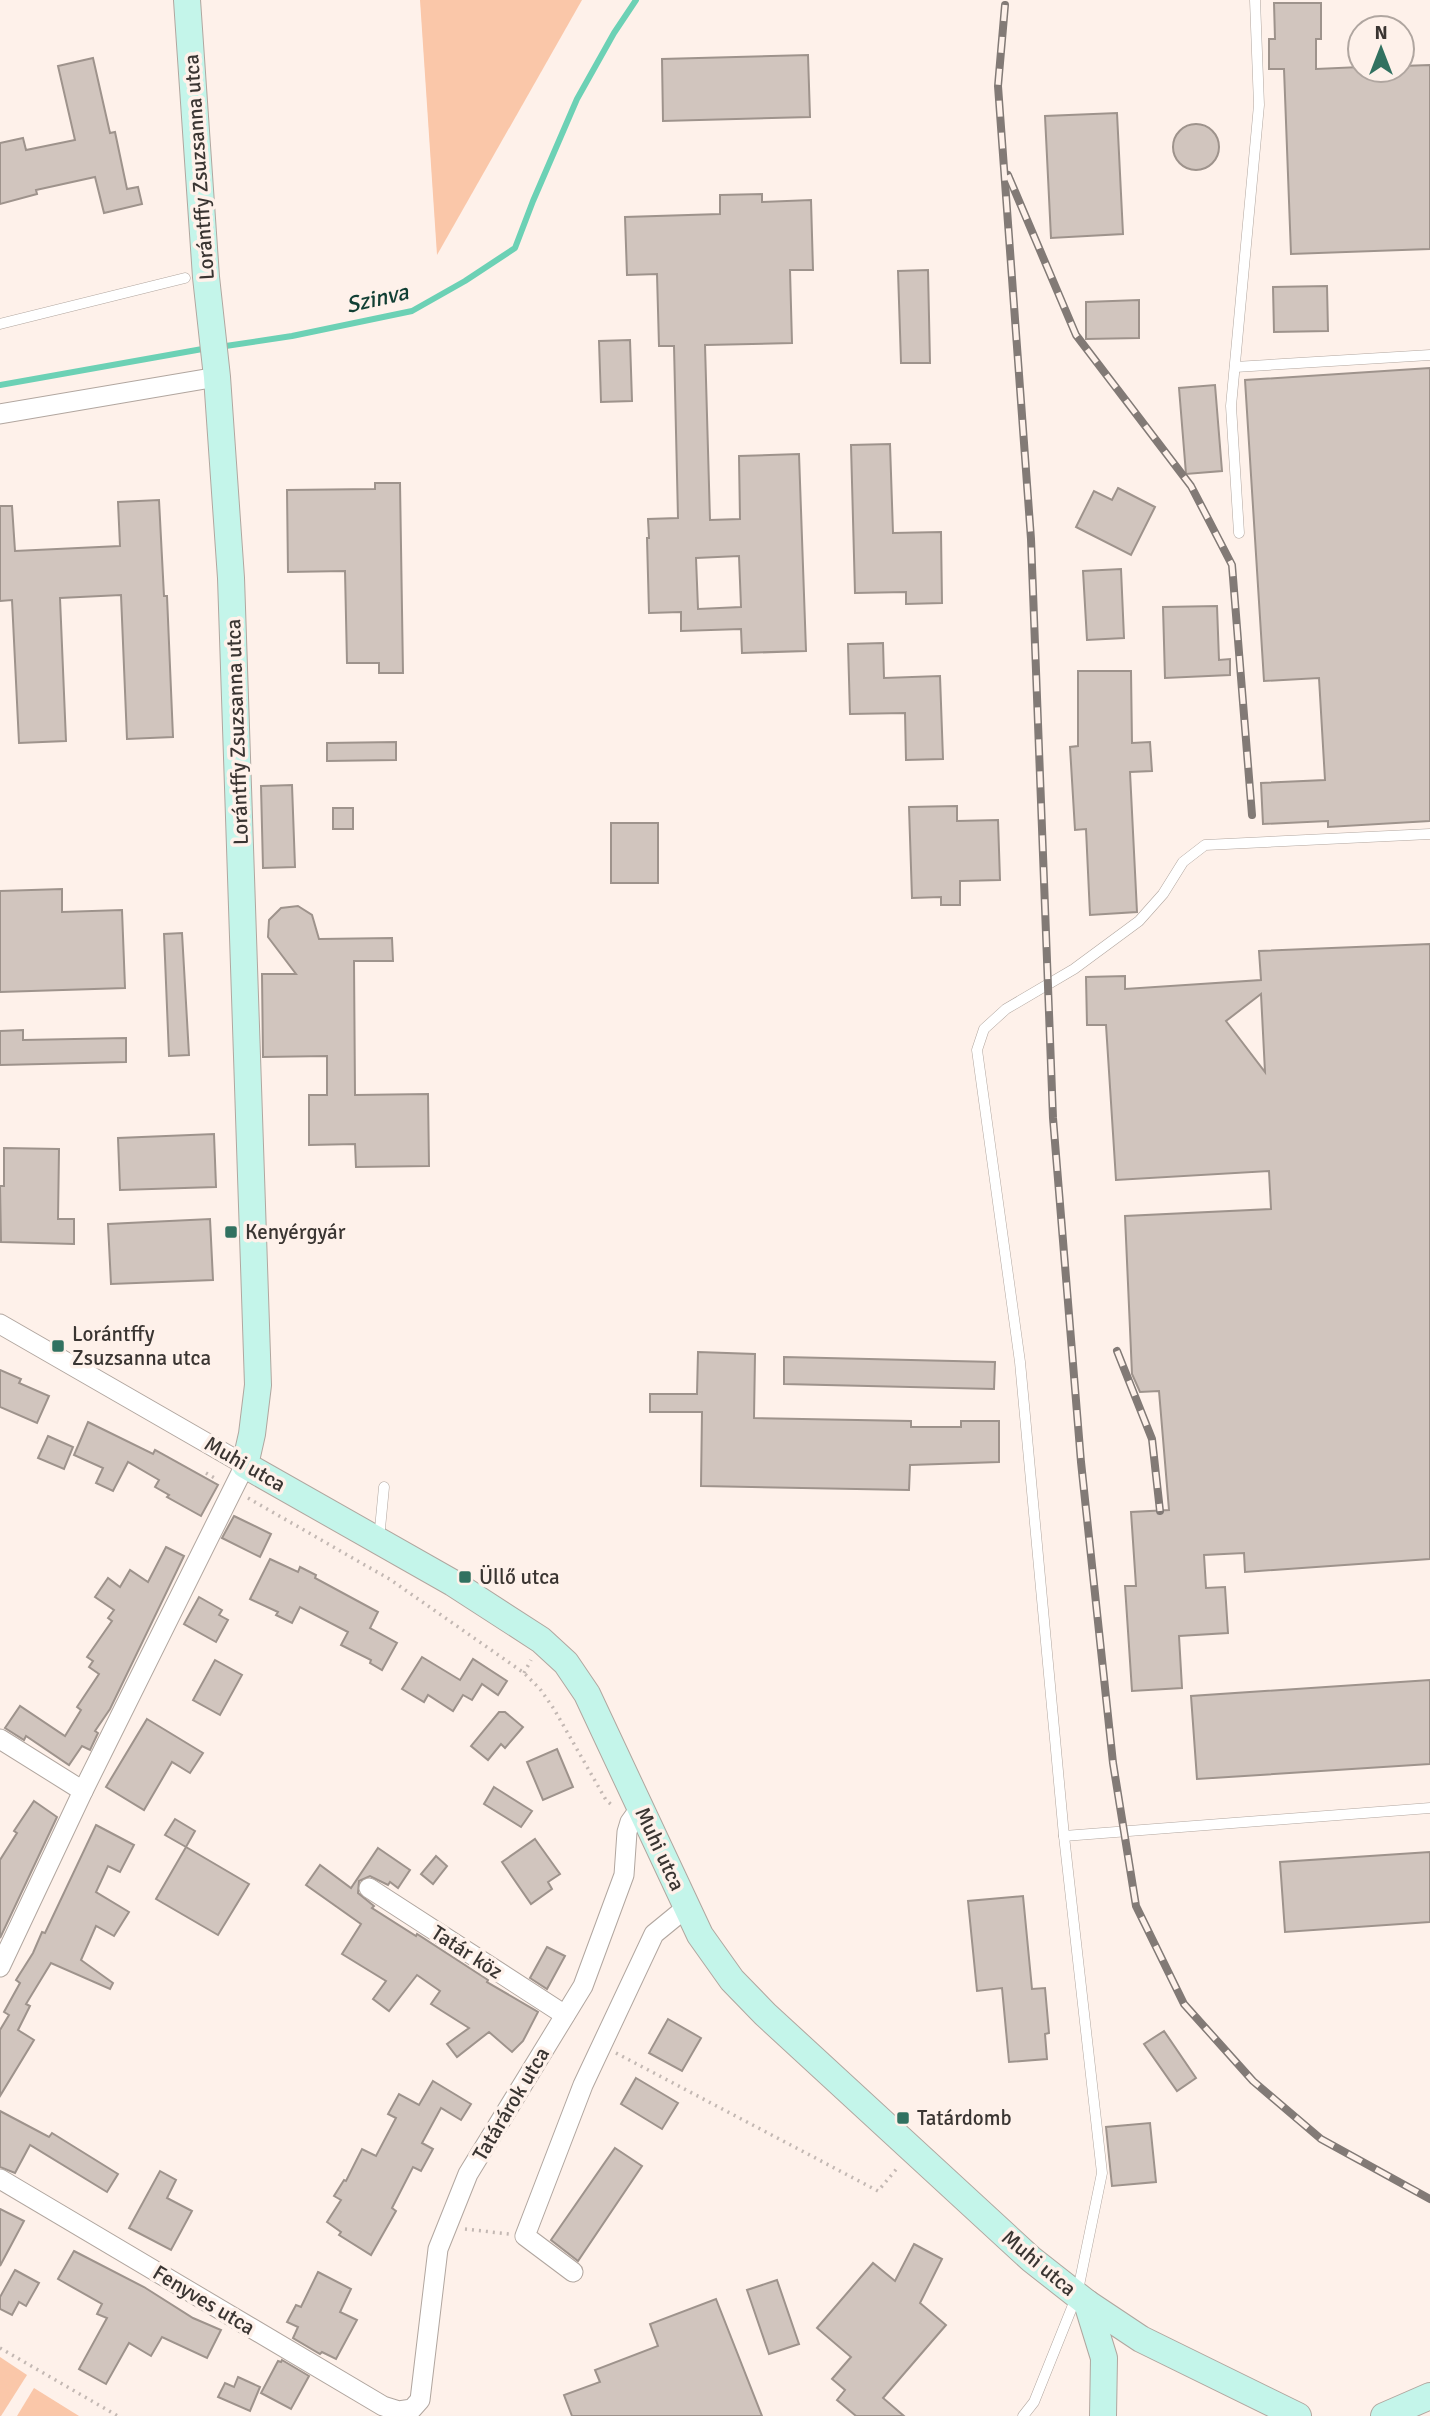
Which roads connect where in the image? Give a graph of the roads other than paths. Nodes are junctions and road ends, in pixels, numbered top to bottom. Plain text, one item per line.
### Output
1 (187, 0) edge
2 (1255, 0) edge
3 (195, 278) junction
4 (0, 324) edge
5 (1430, 355) edge
6 (1234, 367) junction
7 (216, 377) junction
8 (0, 414) edge
9 (1239, 533) dead end
10 (1430, 834) edge
11 (0, 1324) edge
12 (245, 1465) junction
13 (384, 1487) dead end
14 (379, 1540) junction
15 (0, 1739) edge
16 (83, 1791) junction
17 (640, 1808) junction
18 (1430, 1808) edge
19 (1064, 1836) junction
20 (369, 1888) dead end
21 (687, 1907) junction
22 (0, 1968) edge
23 (565, 2015) junction
24 (0, 2179) edge
25 (573, 2272) dead end
26 (1082, 2299) junction
27 (1430, 2396) edge
28 (412, 2409) joint
29 (1023, 2416) edge
30 (1103, 2416) edge
31 (1298, 2416) edge
32 (1384, 2416) edge

1 - 3 main road, Lorántffy Zsuzsanna utca
2 - 6 lane
3 - 4 lane
3 - 7 main road, Lorántffy Zsuzsanna utca
5 - 6 lane
6 - 9 lane
7 - 8 street
7 - 12 main road, Lorántffy Zsuzsanna utca
10 - 19 lane
11 - 12 street, Muhi utca
12 - 14 main road, Muhi utca
12 - 16 street
13 - 14 lane
14 - 17 main road, Muhi utca
15 - 16 street
16 - 22 street
17 - 21 main road, Muhi utca
17 - 23 street, Tatárárok utca
18 - 19 lane
19 - 26 lane
20 - 23 street, Tatár köz
21 - 25 street
21 - 26 main road, Muhi utca
23 - 28 street, Tatárárok utca
24 - 28 street, Fenyves utca
26 - 29 lane
26 - 30 main road
26 - 31 main road, Muhi utca
27 - 32 main road

